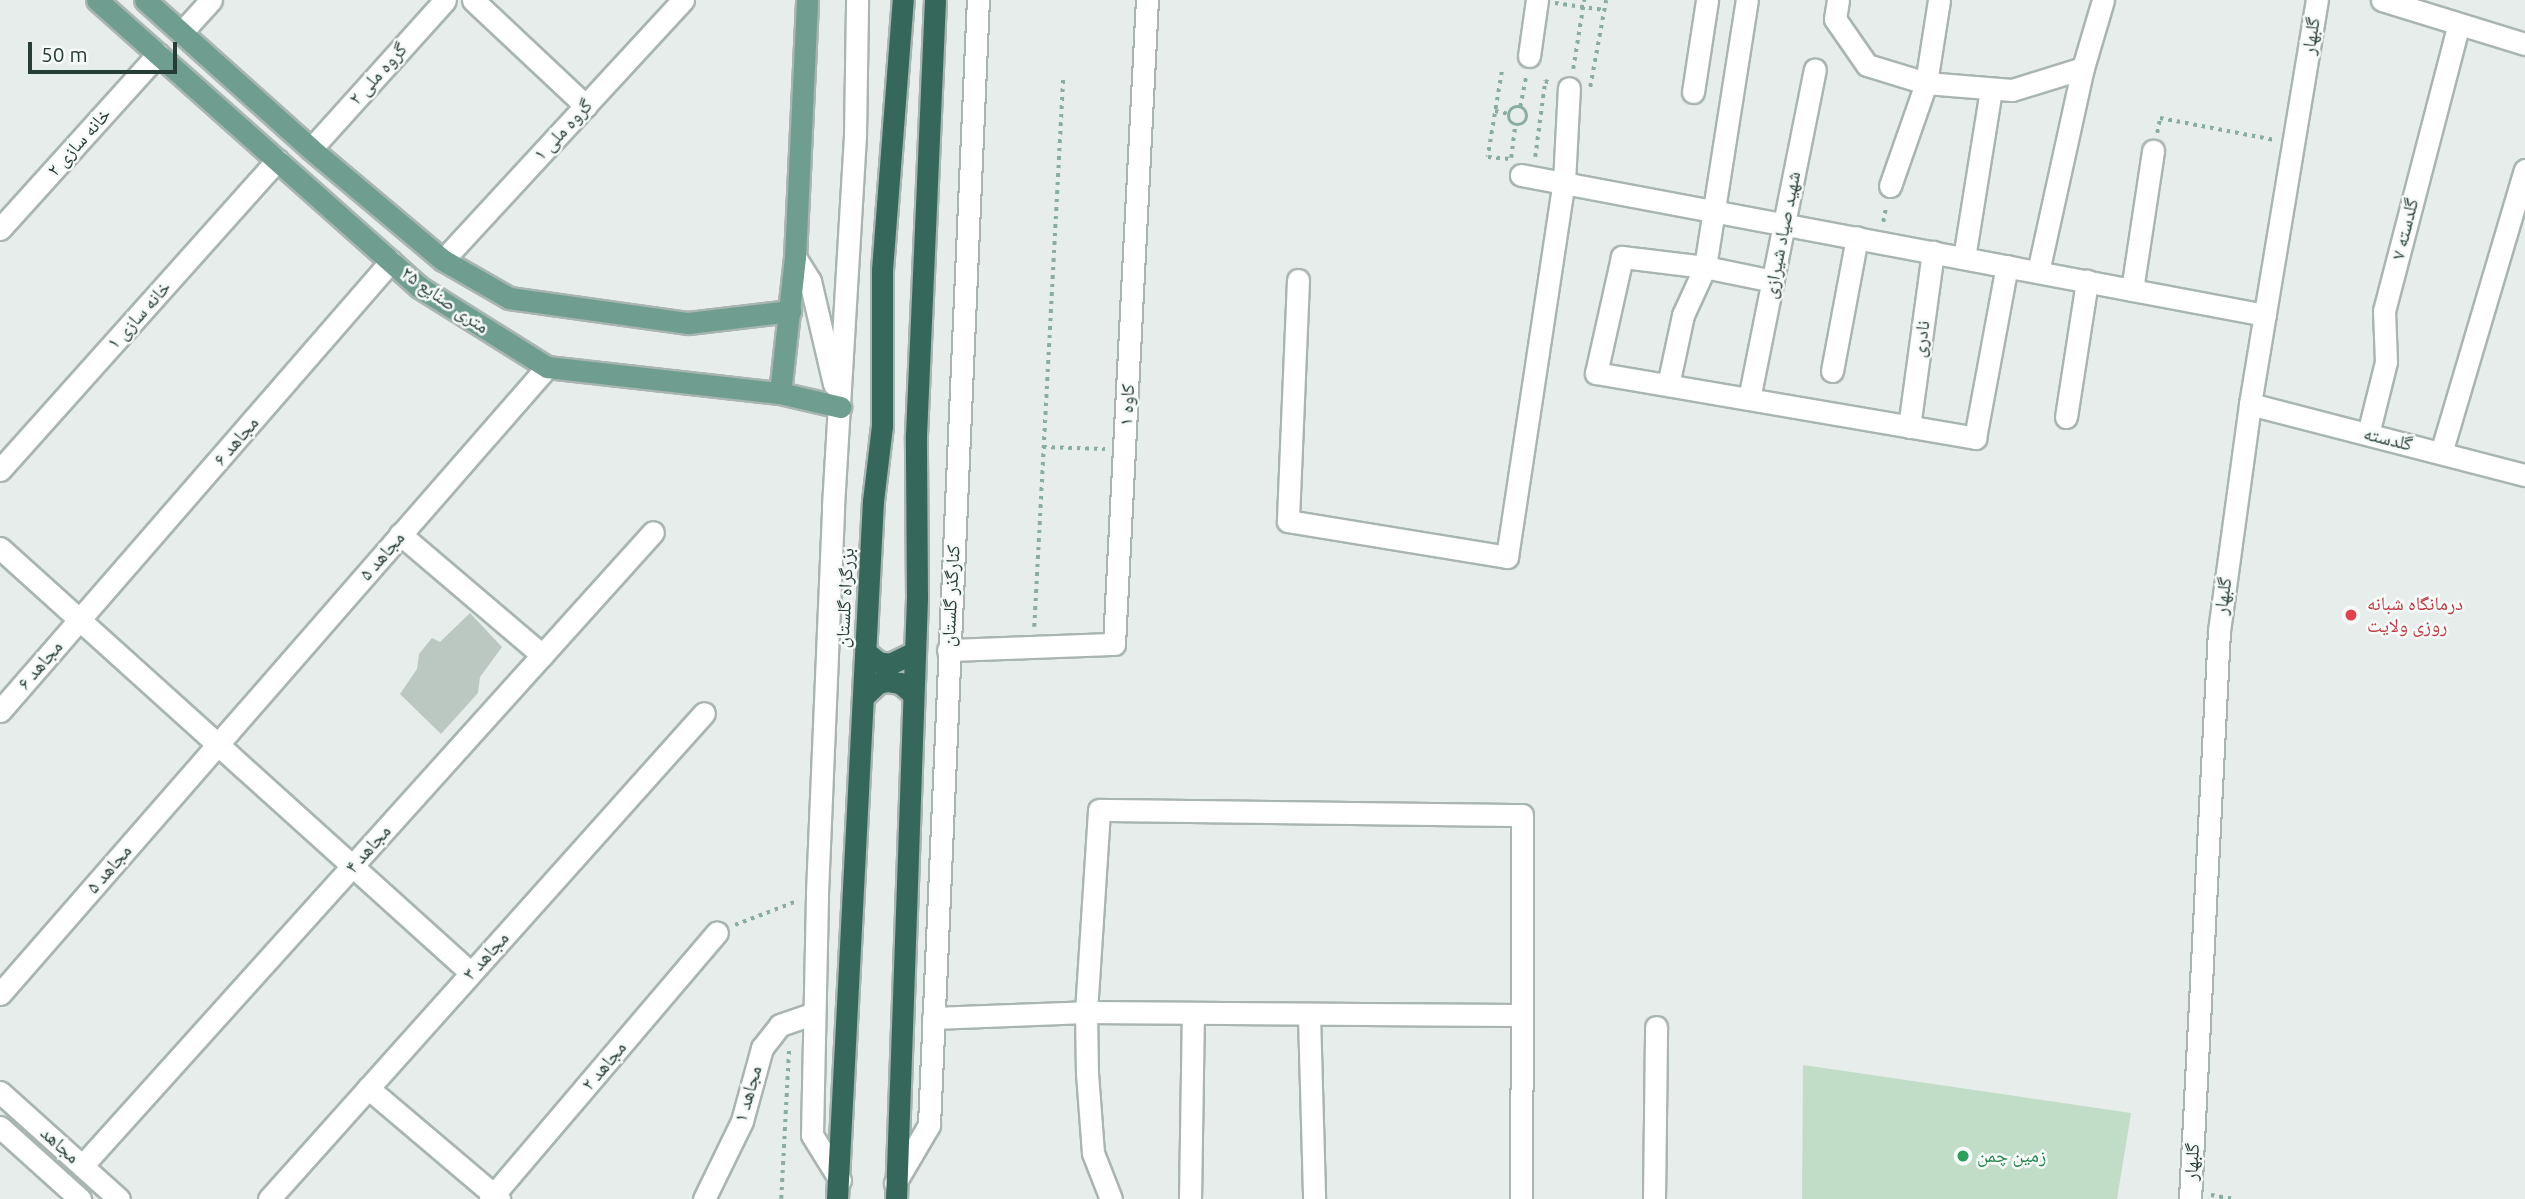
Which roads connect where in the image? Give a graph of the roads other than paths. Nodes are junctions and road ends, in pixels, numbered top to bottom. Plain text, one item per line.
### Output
1 (97, 0) edge
2 (145, 0) edge
3 (211, 0) edge
4 (445, 0) edge
5 (473, 0) edge
6 (684, 0) edge
7 (807, 0) edge
8 (857, 0) edge
9 (903, 0) edge
10 (935, 0) edge
11 (978, 0) edge
12 (1147, 0) edge
13 (1707, 0) edge
14 (1747, 0) edge
15 (1838, 0) edge
16 (1939, 0) edge
17 (2103, 0) edge
18 (2317, 0) edge
19 (2382, 0) edge
20 (1537, 1) edge
21 (2458, 26) junction
22 (182, 32) junction
23 (2524, 39) edge
24 (158, 54) junction
25 (1529, 56) road end
26 (2083, 68) junction
27 (1815, 70) dead end
28 (1926, 83) junction
29 (1569, 88) road end
30 (1991, 89) junction
31 (1693, 92) dead end
32 (586, 106) junction
33 (311, 149) junction
34 (2153, 151) road end
35 (277, 160) junction
36 (1522, 165) road end
37 (2525, 170) edge
38 (1564, 182) junction
39 (1890, 186) road end
40 (1715, 211) junction
41 (1784, 223) junction
42 (0, 229) edge
43 (1857, 237) junction
44 (1933, 252) junction
45 (795, 257) junction
46 (1964, 258) junction
47 (443, 260) junction
48 (391, 261) junction
49 (2007, 266) junction
50 (1705, 267) junction
51 (2038, 272) junction
52 (1298, 280) dead end
53 (1773, 281) junction
54 (2087, 281) junction
55 (419, 287) junction
56 (2132, 290) junction
57 (790, 311) junction
58 (2265, 315) junction
59 (547, 367) junction
60 (1832, 371) dead end
61 (1668, 385) junction
62 (780, 393) junction
63 (1749, 399) junction
64 (2250, 404) junction
65 (840, 408) junction
66 (2066, 417) dead end
67 (1909, 426) junction
68 (2368, 434) junction
69 (2441, 453) junction
70 (0, 470) edge
71 (2524, 472) edge
72 (653, 532) dead end
73 (400, 534) junction
74 (0, 548) edge
75 (80, 620) junction
76 (948, 650) junction
77 (866, 652) junction
78 (915, 652) junction
79 (542, 654) junction
80 (913, 694) junction
81 (863, 697) junction
82 (0, 710) edge
83 (704, 713) dead end
84 (217, 744) junction
85 (352, 867) junction
86 (717, 932) road end
87 (471, 973) junction
88 (0, 994) edge
89 (1086, 1012) junction
90 (814, 1013) junction
91 (1193, 1013) junction
92 (1309, 1015) junction
93 (1520, 1015) junction
94 (933, 1017) junction
95 (1656, 1027) dead end
96 (368, 1088) junction
97 (0, 1092) edge
98 (0, 1127) edge
99 (82, 1166) junction
100 (838, 1189) edge
101 (55, 1191) edge
102 (895, 1191) edge
103 (494, 1197) edge
104 (80, 1199) edge
105 (119, 1199) edge
106 (269, 1199) edge
107 (704, 1199) edge
108 (1111, 1199) edge
109 (1190, 1199) edge
110 (1314, 1199) edge
111 (1521, 1199) edge
112 (1654, 1199) edge
113 (2190, 1199) edge

1 - 24 main road, ۲۵ متری صنایع
2 - 22 main road, ۲۵ متری صنایع
3 - 22 street
4 - 33 street, گروه ملی ۲
5 - 32 street
6 - 32 street, گروه ملی ۱
7 - 45 main road
8 - 65 street
9 - 77 highway, بزرگراه گلستان
10 - 78 highway
11 - 76 street, کنارگذر گلستان
12 - 76 street, کاوه ۱
13 - 31 street
14 - 40 street
15 - 28 street
16 - 28 street
17 - 26 street
18 - 58 street, گلبهار
19 - 21 street
20 - 25 street
21 - 23 street
21 - 68 street, گلدسته ۷
22 - 24 main road
22 - 33 main road, ۲۵ متری صنایع
24 - 35 main road, ۲۵ متری صنایع
24 - 42 street, خانه سازی ۲
26 - 30 street
26 - 51 street
27 - 41 street, شهید صیاد شیرازی
28 - 30 street
28 - 39 street
29 - 38 street
30 - 46 street
32 - 47 street, گروه ملی ۱
33 - 47 main road, ۲۵ متری صنایع
34 - 56 street
35 - 48 main road, ۲۵ متری صنایع
35 - 70 street, خانه سازی ۱
36 - 38 street
37 - 69 street
38 - 40 street
38 - 52 street
40 - 41 street
40 - 50 street
41 - 43 street
41 - 53 street, شهید صیاد شیرازی
43 - 44 street
43 - 60 street
44 - 46 street
44 - 67 street, نادری
45 - 57 main road
45 - 65 street
46 - 49 street
47 - 55 main road
47 - 57 main road, ۲۵ متری صنایع
48 - 55 main road, ۲۵ متری صنایع
48 - 75 street, ۶ مجاهد
49 - 51 street
49 - 67 street
50 - 53 street
50 - 61 street
50 - 61 street
51 - 54 street
53 - 63 street, شهید صیاد شیرازی
54 - 56 street
54 - 66 street
55 - 59 main road, ۲۵ متری صنایع
56 - 58 street
57 - 62 main road
58 - 64 street, گلبهار
59 - 62 main road, ۲۵ متری صنایع
59 - 73 street, ۵ مجاهد
61 - 63 street
62 - 65 main road, ۲۵ متری صنایع
63 - 67 street
64 - 68 street, گلدسته
64 - 113 street, گلبهار
65 - 90 street
68 - 69 street, گلدسته
69 - 71 street, گلدسته
72 - 79 street, مجاهد ۴
73 - 79 street
73 - 84 street, ۵ مجاهد
74 - 75 street
75 - 82 street, مجاهد ۶
75 - 84 street
76 - 94 street, کنارگذر گلستان
77 - 78 highway
77 - 81 highway, بزرگراه گلستان
78 - 80 highway
79 - 85 street, مجاهد ۴
80 - 81 highway
80 - 102 highway
81 - 100 highway, بزرگراه گلستان
83 - 87 street, مجاهد ۳
84 - 85 street
84 - 88 street, مجاهد ۵
85 - 87 street
85 - 99 street, مجاهد ۴
86 - 103 street, مجاهد ۲
87 - 96 street, مجاهد ۳
89 - 91 street
89 - 93 street
89 - 94 street
89 - 108 street
90 - 100 street
90 - 107 street, ۱ مجاهد
91 - 92 street
91 - 109 street
92 - 93 street
92 - 110 street
93 - 111 street
94 - 102 street, کنارگذر گلستان
95 - 112 street
96 - 103 street
96 - 106 street, مجاهد ۳
97 - 99 street, مجاهد
98 - 101 street, مجاهد
99 - 105 street, مجاهد
101 - 104 street, مجاهد

